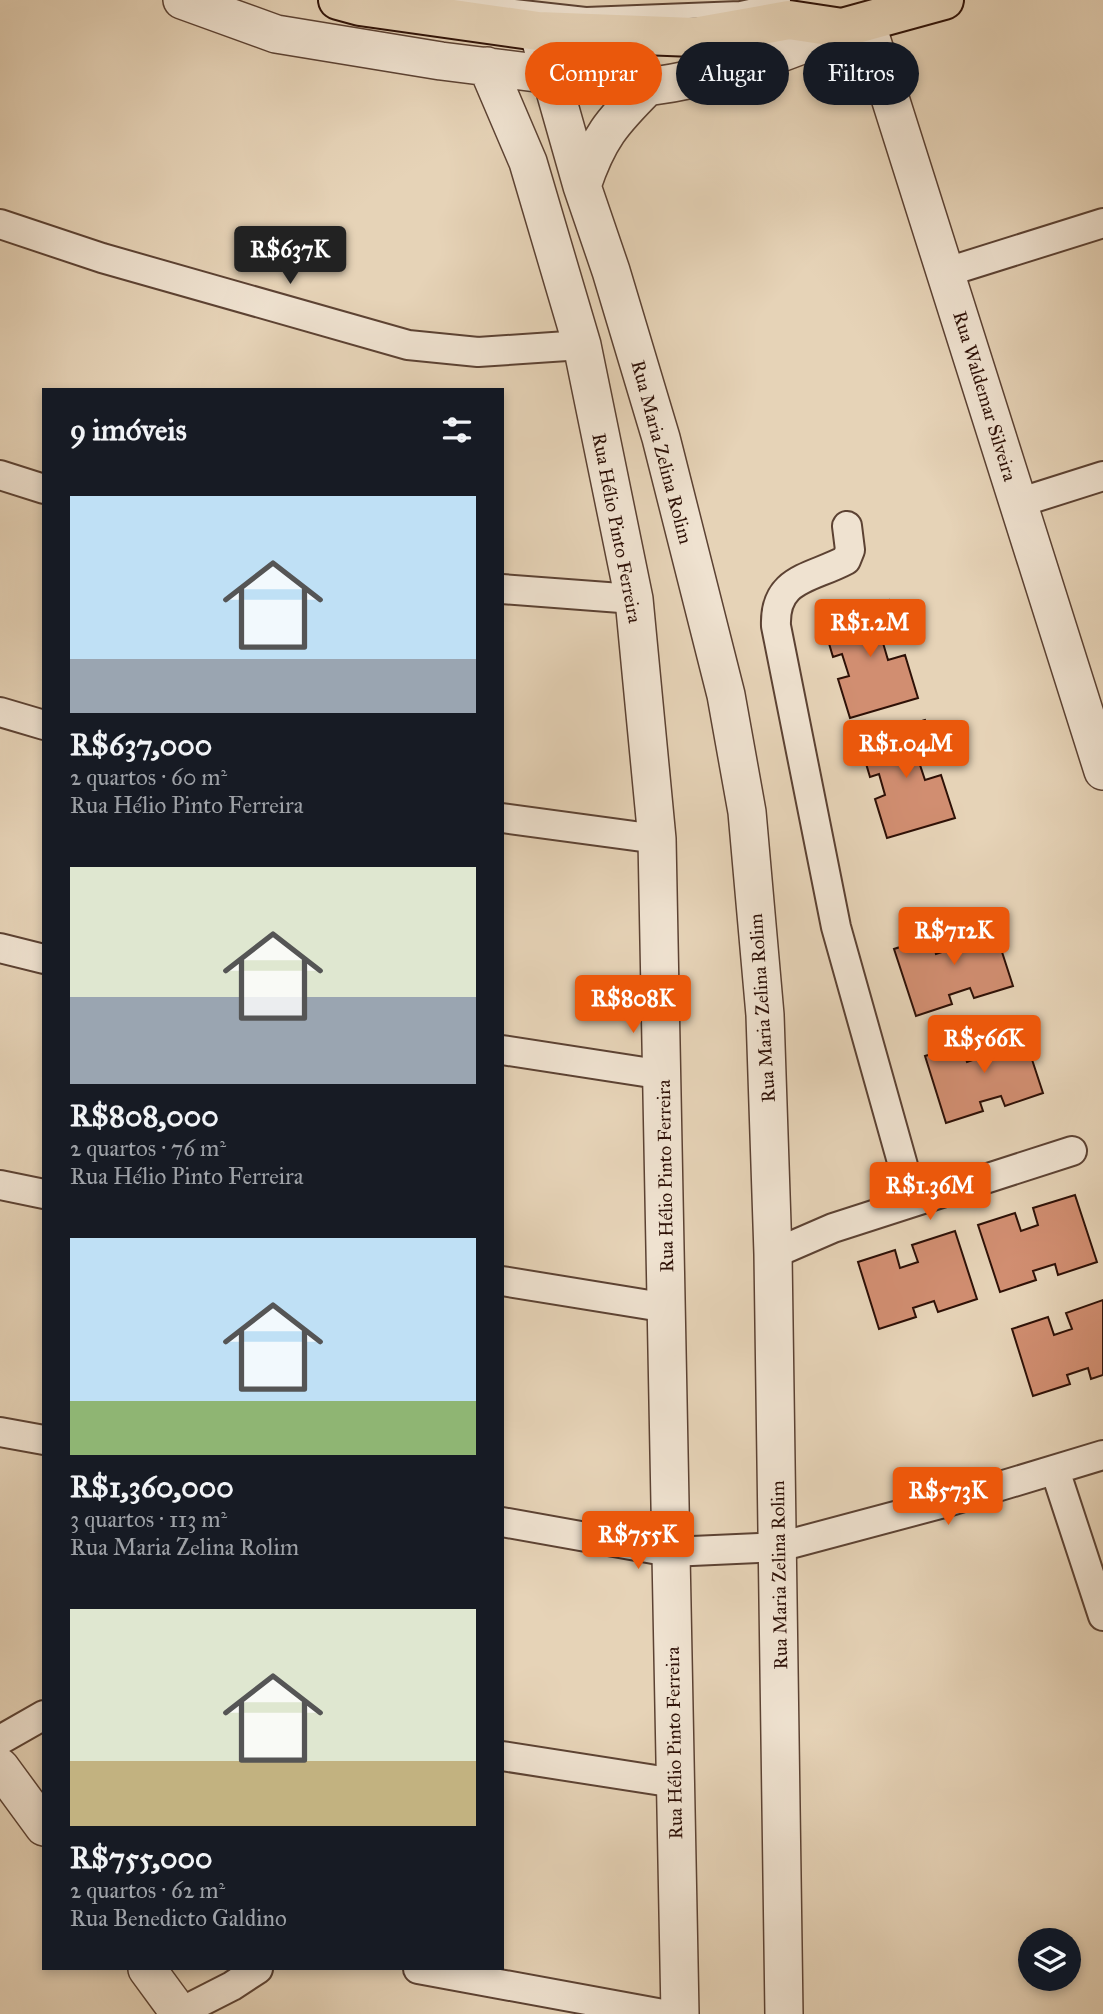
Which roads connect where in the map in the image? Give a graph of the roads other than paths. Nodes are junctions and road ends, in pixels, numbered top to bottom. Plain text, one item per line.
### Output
1 (181, 0) edge
2 (338, 0) edge
3 (450, 0) edge
4 (783, 0) edge
5 (944, 0) edge
6 (533, 14) edge
7 (854, 24) junction
8 (540, 42) edge
9 (487, 66) junction
10 (525, 71) edge
11 (662, 85) edge
12 (558, 105) edge
13 (628, 105) edge
14 (582, 186) junction
15 (1103, 223) edge
16 (0, 224) edge
17 (947, 272) junction
18 (582, 345) junction
19 (0, 475) edge
20 (1103, 476) edge
21 (42, 488) edge
22 (1018, 503) junction
23 (847, 526) dead end
24 (504, 589) edge
25 (634, 599) junction
26 (0, 712) edge
27 (42, 723) edge
28 (1103, 771) edge
29 (504, 818) edge
30 (657, 839) junction
31 (0, 948) edge
32 (42, 959) edge
33 (504, 1050) edge
34 (664, 1075) junction
35 (1072, 1151) dead end
36 (0, 1185) edge
37 (42, 1194) edge
38 (913, 1201) junction
39 (774, 1254) junction
40 (504, 1281) edge
41 (668, 1308) junction
42 (0, 1432) edge
43 (42, 1440) edge
44 (1103, 1455) edge
45 (1055, 1470) junction
46 (504, 1522) edge
47 (779, 1547) junction
48 (670, 1552) junction
49 (1103, 1616) edge
50 (42, 1716) edge
51 (0, 1740) edge
52 (504, 1756) edge
53 (0, 1767) edge
54 (675, 1783) junction
55 (42, 1824) edge
56 (148, 1970) edge
57 (256, 1970) edge
58 (423, 1970) edge
59 (179, 2013) edge
60 (663, 2014) edge
61 (680, 2014) edge
62 (784, 2014) edge

1 - 9 street
2 - 6 main road
3 - 6 lane
4 - 6 lane
5 - 7 main road
6 - 7 main road
6 - 8 street, Rua Maria Zelina Rolim
7 - 11 street
7 - 17 street, Rua Waldemar Silveira
9 - 10 street
9 - 18 street, Rua Hélio Pinto Ferreira
12 - 14 street, Rua Maria Zelina Rolim
13 - 14 street
14 - 39 street, Rua Maria Zelina Rolim
15 - 17 street
16 - 18 street
17 - 22 street, Rua Waldemar Silveira
18 - 25 street, Rua Hélio Pinto Ferreira
19 - 21 street
20 - 22 street
22 - 28 street, Rua Waldemar Silveira
23 - 38 street
24 - 25 street
25 - 30 street, Rua Hélio Pinto Ferreira
26 - 27 street
29 - 30 street
30 - 34 street, Rua Hélio Pinto Ferreira
31 - 32 street
33 - 34 street
34 - 41 street, Rua Hélio Pinto Ferreira
35 - 38 street
36 - 37 street
38 - 39 street
39 - 47 street, Rua Maria Zelina Rolim
40 - 41 street
41 - 48 street, Rua Hélio Pinto Ferreira
42 - 43 street
44 - 45 street
45 - 47 street
45 - 49 street
46 - 48 street
47 - 48 street
47 - 62 street, Rua Maria Zelina Rolim
48 - 54 street, Rua Hélio Pinto Ferreira
50 - 51 street
52 - 54 street
53 - 55 street
54 - 61 street, Rua Hélio Pinto Ferreira
56 - 59 street
57 - 59 street
58 - 60 street

